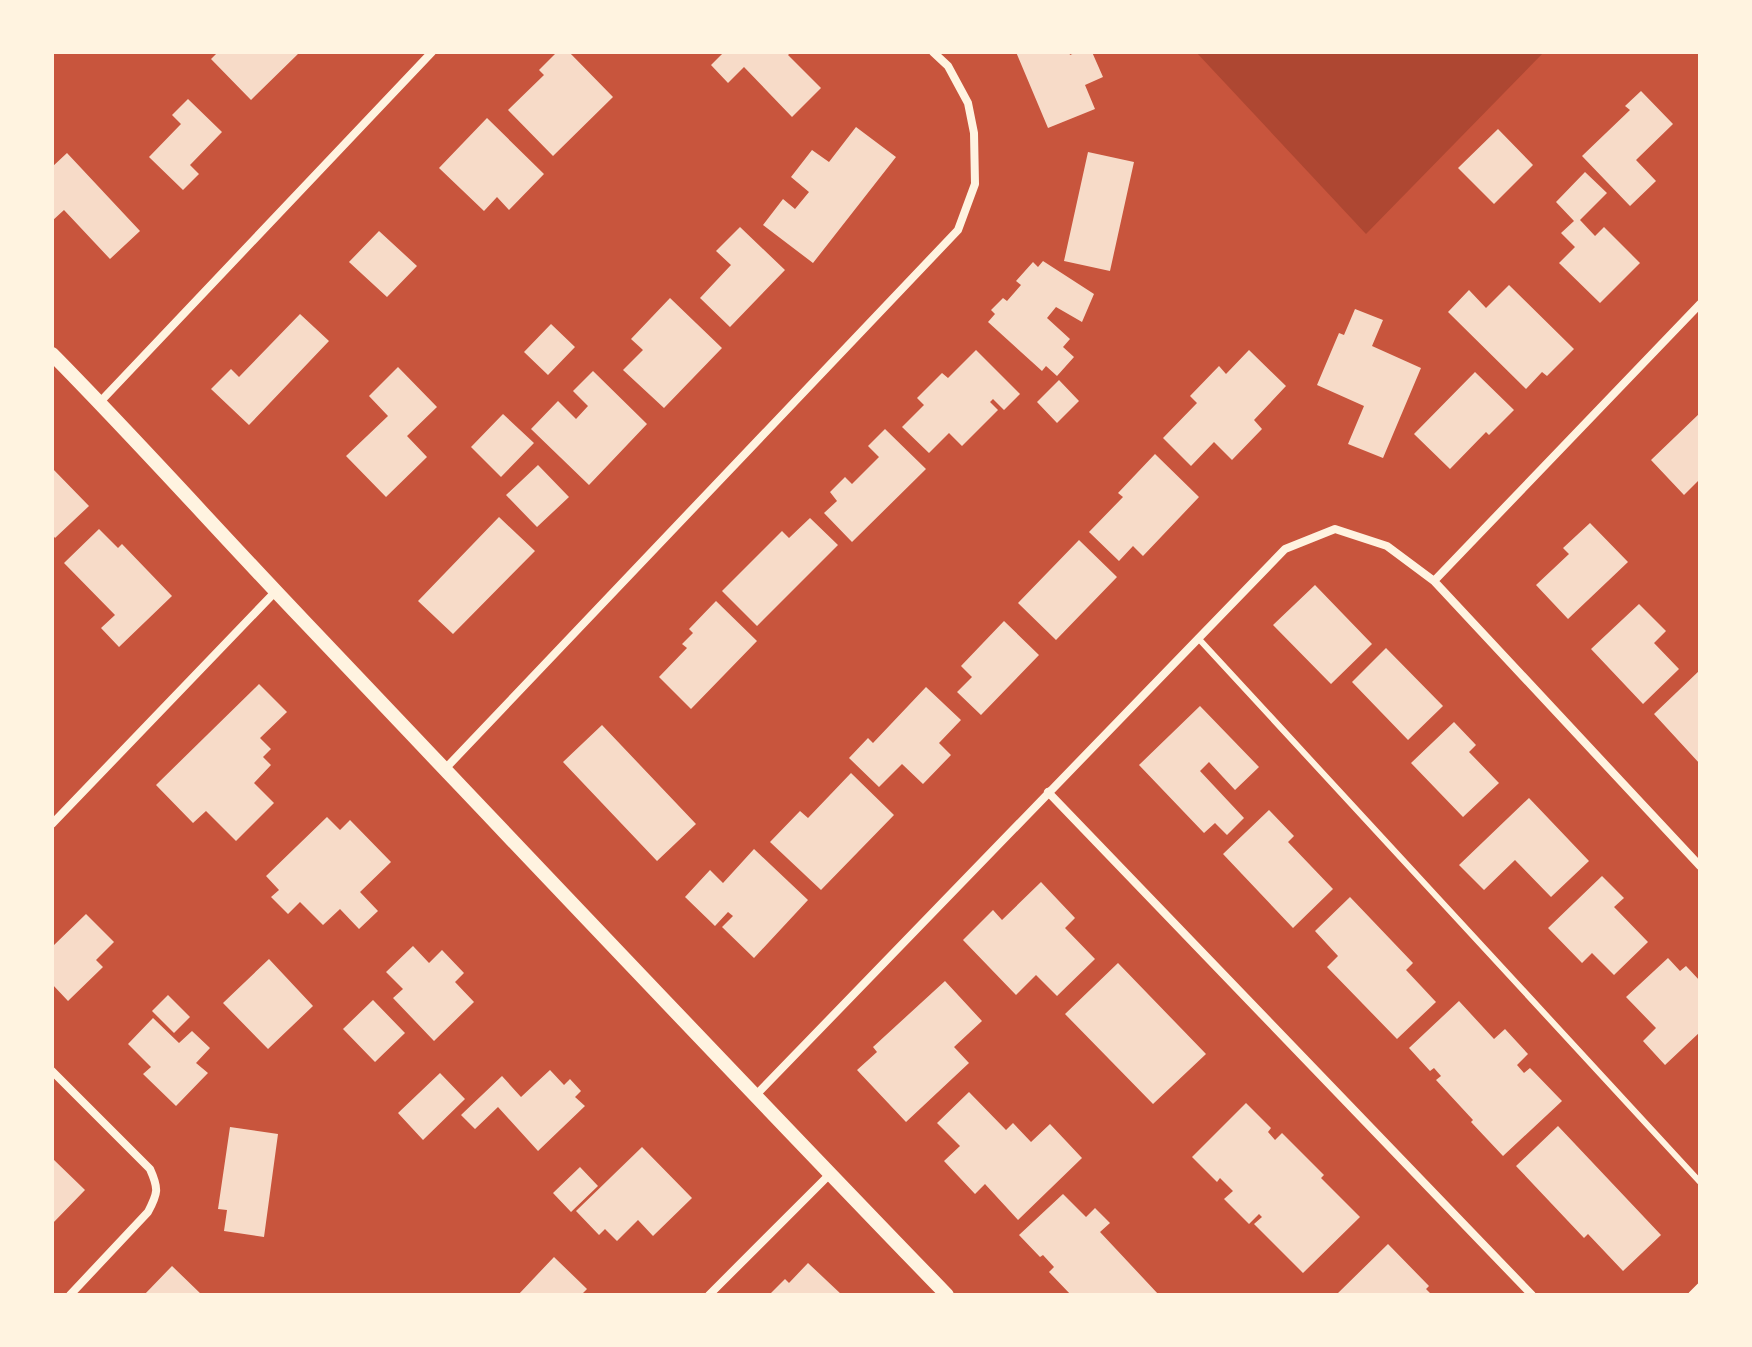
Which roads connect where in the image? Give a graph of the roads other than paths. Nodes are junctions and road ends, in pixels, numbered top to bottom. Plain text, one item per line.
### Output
1 (432, 52) edge
2 (933, 52) edge
3 (1700, 304) edge
4 (52, 354) edge
5 (100, 402) junction
6 (1434, 581) junction
7 (276, 591) junction
8 (1198, 638) junction
9 (445, 769) junction
10 (1048, 792) junction
11 (52, 824) edge
12 (1700, 866) edge
13 (52, 1071) edge
14 (756, 1095) junction
15 (830, 1174) junction
16 (1700, 1182) edge
17 (1700, 1287) edge
18 (70, 1295) edge
19 (709, 1295) edge
20 (947, 1295) edge
21 (1532, 1295) edge
22 (1692, 1295) edge

1 - 5 street
2 - 9 street
3 - 6 street
4 - 5 street
5 - 7 street
6 - 8 street
6 - 12 street
7 - 9 street
7 - 11 street
8 - 10 street
8 - 16 lane
9 - 14 street
10 - 14 street
10 - 21 street
13 - 18 street
14 - 15 street
15 - 19 street
15 - 20 street
17 - 22 street

